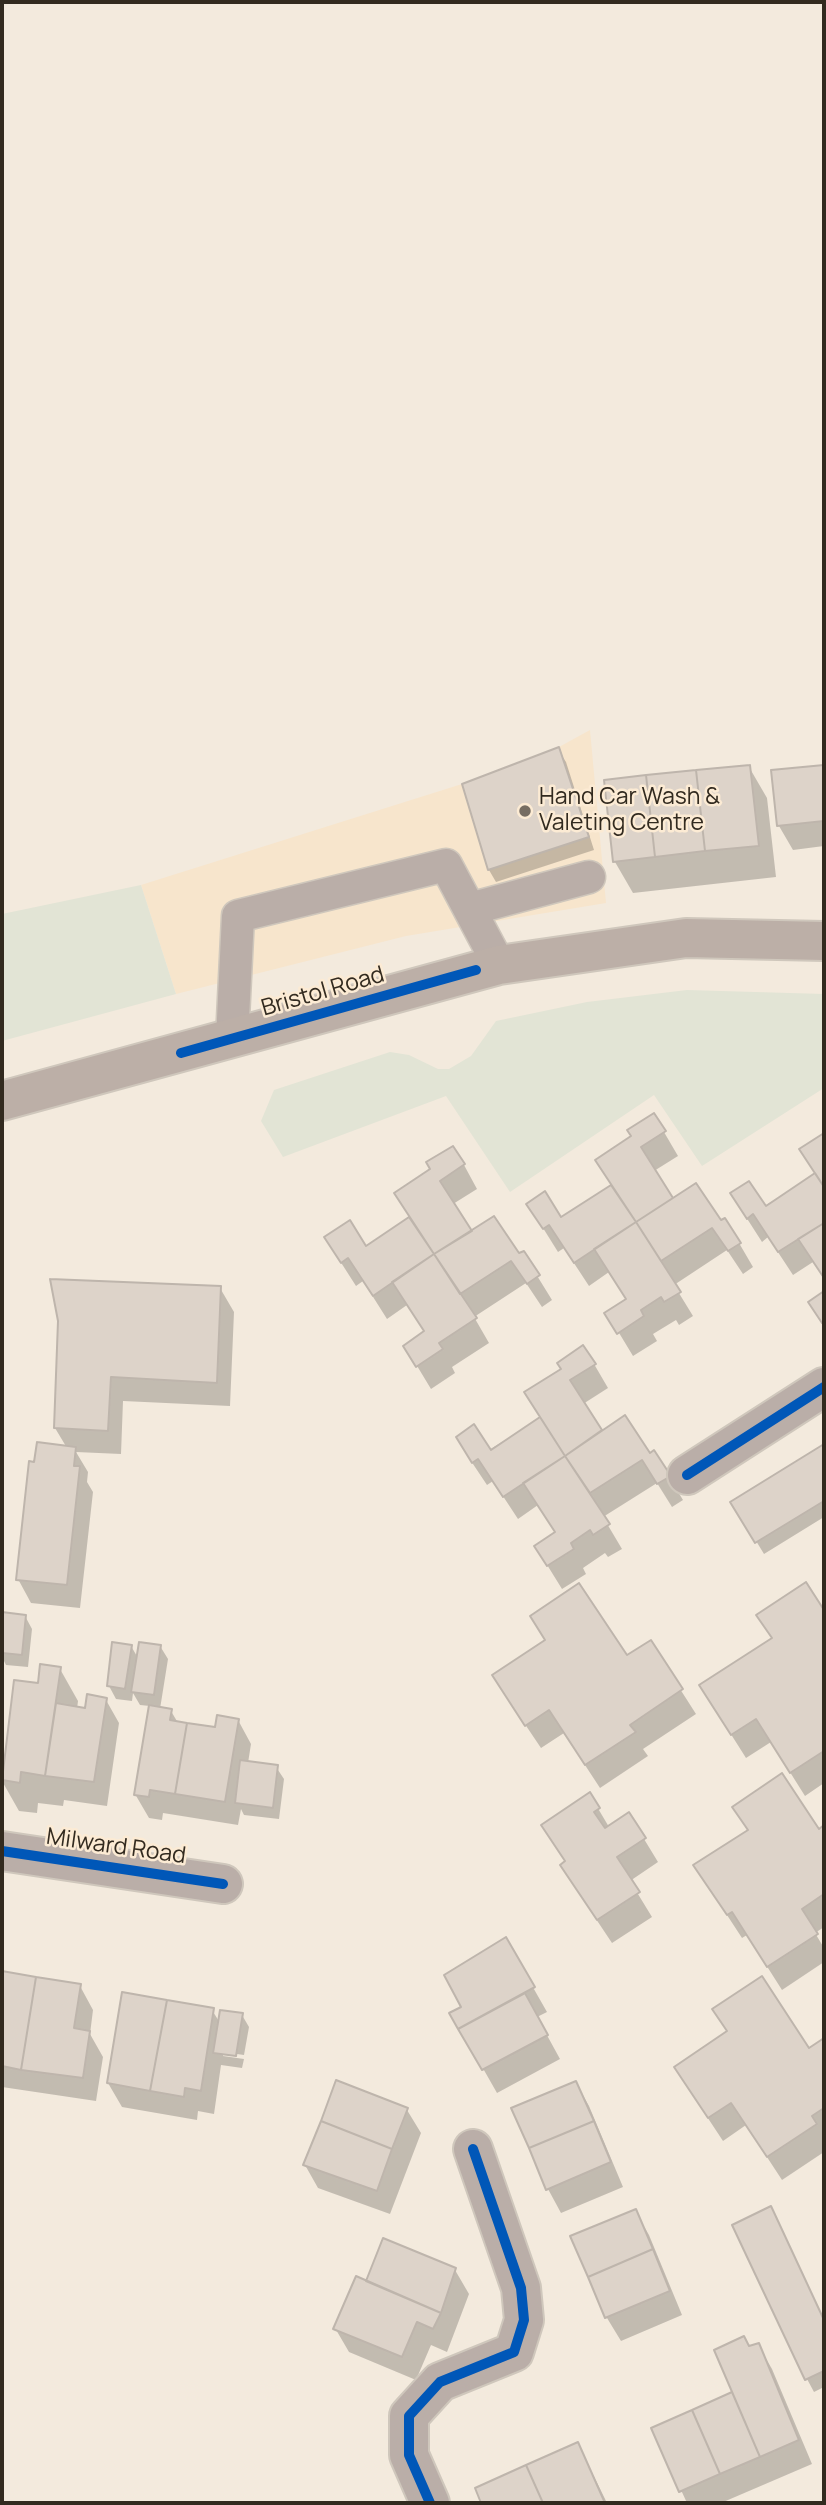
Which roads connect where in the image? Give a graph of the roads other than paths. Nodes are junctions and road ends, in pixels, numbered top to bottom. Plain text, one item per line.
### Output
1 (589, 877) dead end
2 (470, 909) junction
3 (824, 942) edge
4 (499, 965) junction
5 (232, 1039) junction
6 (2, 1101) edge
7 (824, 1387) edge
8 (687, 1475) dead end
9 (2, 1851) edge
10 (223, 1884) dead end
11 (473, 2149) dead end
12 (430, 2503) edge

1 - 2 lane
2 - 4 lane
2 - 5 lane
3 - 4 main road, Bristol Road
4 - 5 main road, Bristol Road
5 - 6 main road, Bristol Road
7 - 8 street
9 - 10 street, Milward Road
11 - 12 street

